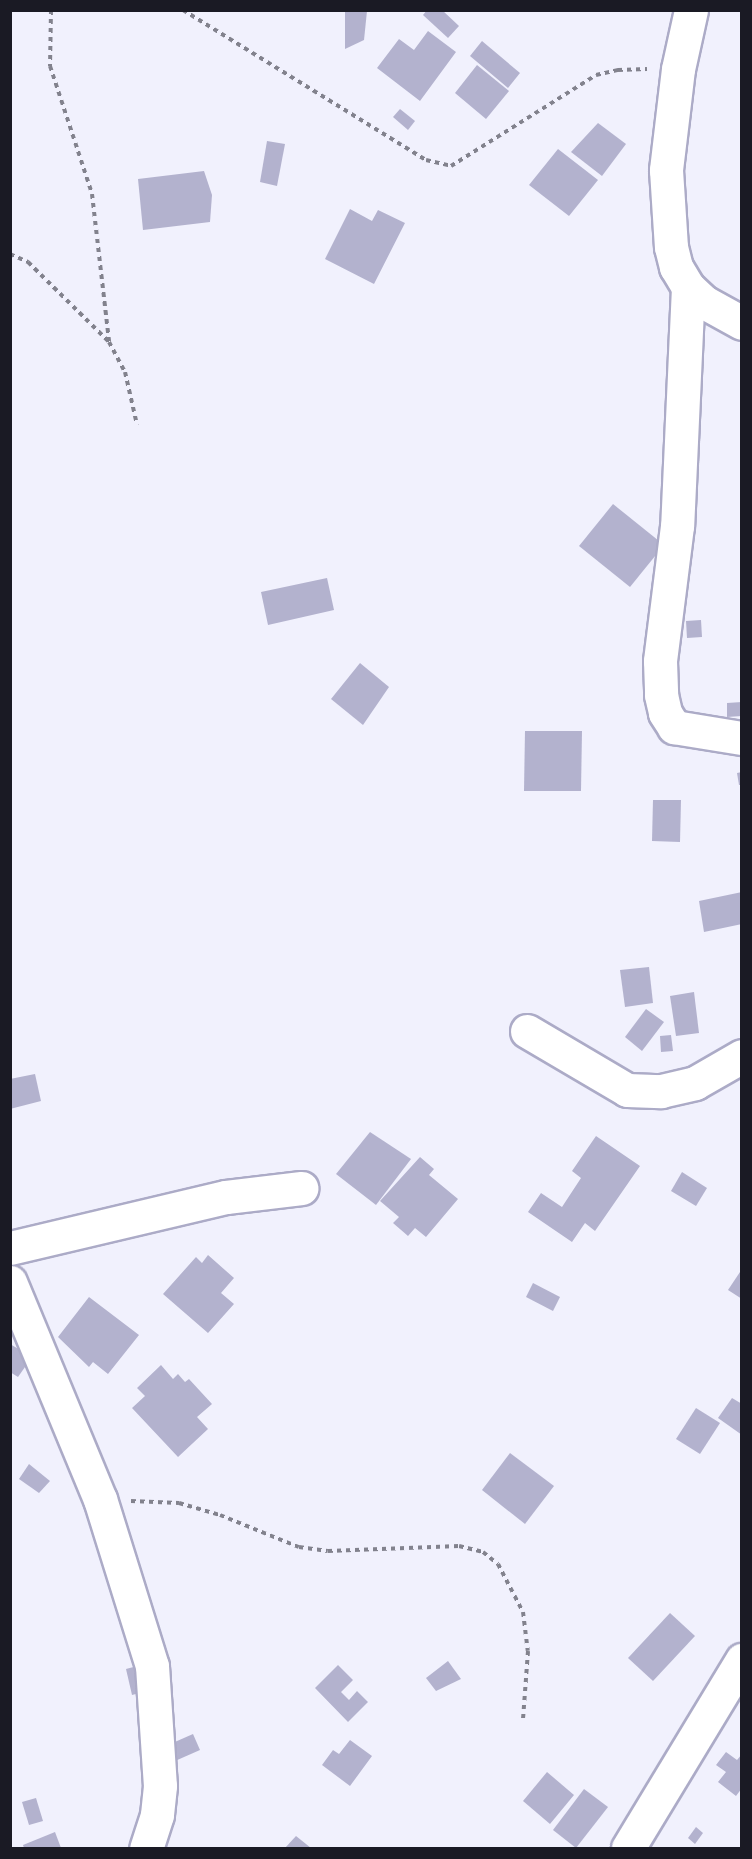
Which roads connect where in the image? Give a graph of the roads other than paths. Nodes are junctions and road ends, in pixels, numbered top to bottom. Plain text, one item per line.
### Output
1 (692, 10) edge
2 (688, 286) junction
3 (741, 323) edge
4 (741, 738) edge
5 (527, 1031) dead end
6 (741, 1056) edge
7 (301, 1188) dead end
8 (10, 1248) edge
9 (10, 1282) edge
10 (741, 1660) edge
11 (146, 1848) edge
12 (628, 1848) edge

1 - 2 street
2 - 3 street
2 - 4 street
5 - 6 street
7 - 8 street
9 - 11 street
10 - 12 street

